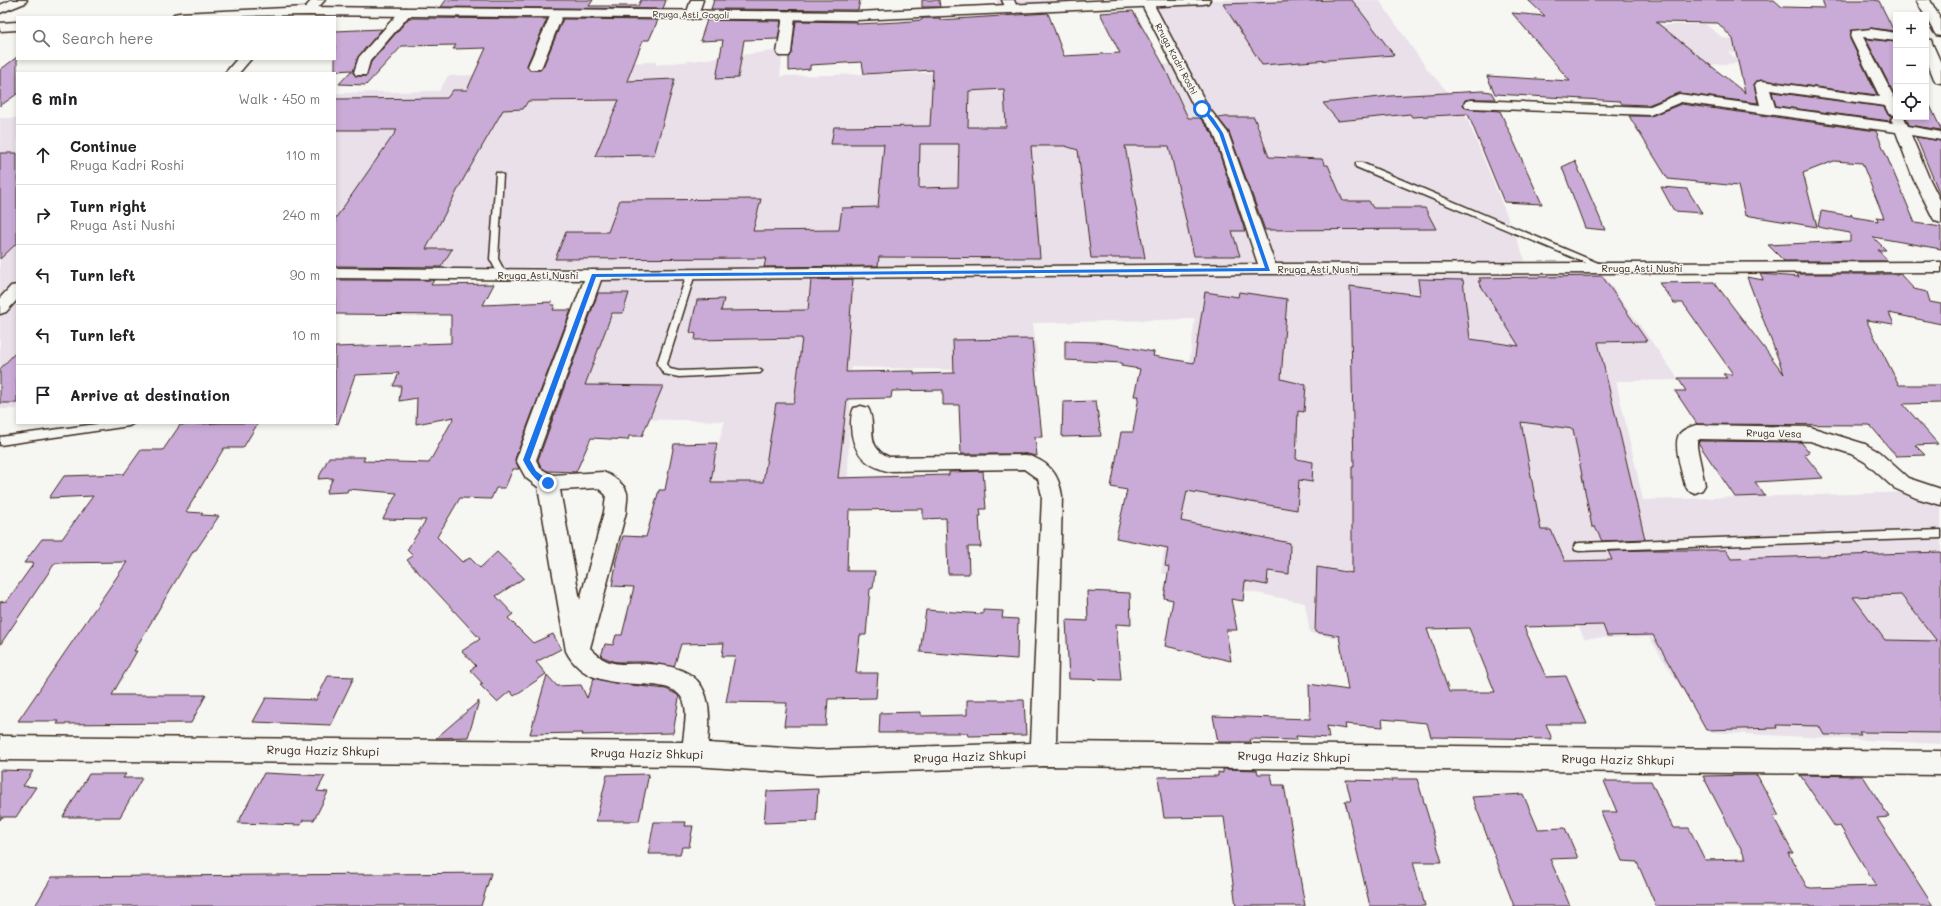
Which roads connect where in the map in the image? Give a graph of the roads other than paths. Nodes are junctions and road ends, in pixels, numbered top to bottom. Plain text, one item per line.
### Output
1 (22, 0) edge
2 (319, 0) edge
3 (697, 0) edge
4 (1203, 0) edge
5 (1923, 0) edge
6 (1102, 3) edge
7 (1147, 3) junction
8 (1010, 5) edge
9 (0, 9) edge
10 (308, 11) junction
11 (406, 12) junction
12 (284, 14) edge
13 (557, 14) junction
14 (692, 15) junction
15 (215, 16) edge
16 (789, 16) junction
17 (16, 26) edge
18 (0, 27) edge
19 (1941, 32) edge
20 (1893, 37) edge
21 (1929, 43) edge
22 (1941, 45) edge
23 (1928, 48) edge
24 (784, 53) dead end
25 (243, 60) edge
26 (535, 66) dead end
27 (233, 72) edge
28 (361, 72) dead end
29 (1941, 79) edge
30 (1471, 104) dead end
31 (1893, 108) edge
32 (1769, 111) junction
33 (1893, 115) edge
34 (1893, 116) edge
35 (1899, 120) edge
36 (1906, 120) edge
37 (1941, 136) edge
38 (1359, 165) dead end
39 (499, 174) dead end
40 (1921, 178) junction
41 (1941, 182) edge
42 (1941, 218) edge
43 (1941, 267) edge
44 (1606, 268) junction
45 (1268, 270) junction
46 (336, 273) edge
47 (502, 274) junction
48 (691, 274) junction
49 (594, 275) junction
50 (16, 291) edge
51 (0, 308) edge
52 (757, 371) dead end
53 (861, 413) dead end
54 (122, 424) edge
55 (0, 441) edge
56 (548, 483) junction
57 (1695, 484) dead end
58 (1941, 497) edge
59 (1941, 534) edge
60 (1579, 546) dead end
61 (578, 651) junction
62 (0, 748) edge
63 (694, 754) junction
64 (1043, 754) junction
65 (1941, 763) edge

1 - 9 street
2 - 10 street
3 - 14 street
4 - 7 street, Rruga Asti Gogoli
5 - 19 street
6 - 7 street, Rruga Asti Gogoli
6 - 8 street, Rruga Asti Gogoli
7 - 45 street, Rruga Kadri Roshi
8 - 16 street, Rruga Asti Gogoli
10 - 11 street, Rruga Asti Gogoli
10 - 12 street, Rruga Asti Gogoli
11 - 13 street, Rruga Asti Gogoli
11 - 28 street
12 - 15 street, Rruga Asti Gogoli
13 - 14 street, Rruga Asti Gogoli
13 - 26 street
14 - 16 street, Rruga Asti Gogoli
16 - 24 street
17 - 18 street
20 - 31 street
21 - 22 street
23 - 29 street
25 - 27 street
30 - 32 street
32 - 33 street
32 - 34 street
35 - 40 street
36 - 37 street
38 - 44 lane
39 - 47 lane
40 - 41 street
40 - 42 street
43 - 44 street, Rruga Asti Nushi
44 - 45 street, Rruga Asti Nushi
45 - 48 street, Rruga Asti Nushi
46 - 47 street, Rruga Asti Nushi
47 - 49 street, Rruga Asti Nushi
48 - 49 street, Rruga Asti Nushi
48 - 52 lane
49 - 56 street
50 - 51 street
53 - 64 street
54 - 55 lane
56 - 61 street
56 - 61 street
57 - 58 street, Rruga Vesa
59 - 60 lane
61 - 63 street
62 - 63 street, Rruga Haziz Shkupi
63 - 64 street, Rruga Haziz Shkupi
64 - 65 street, Rruga Haziz Shkupi

